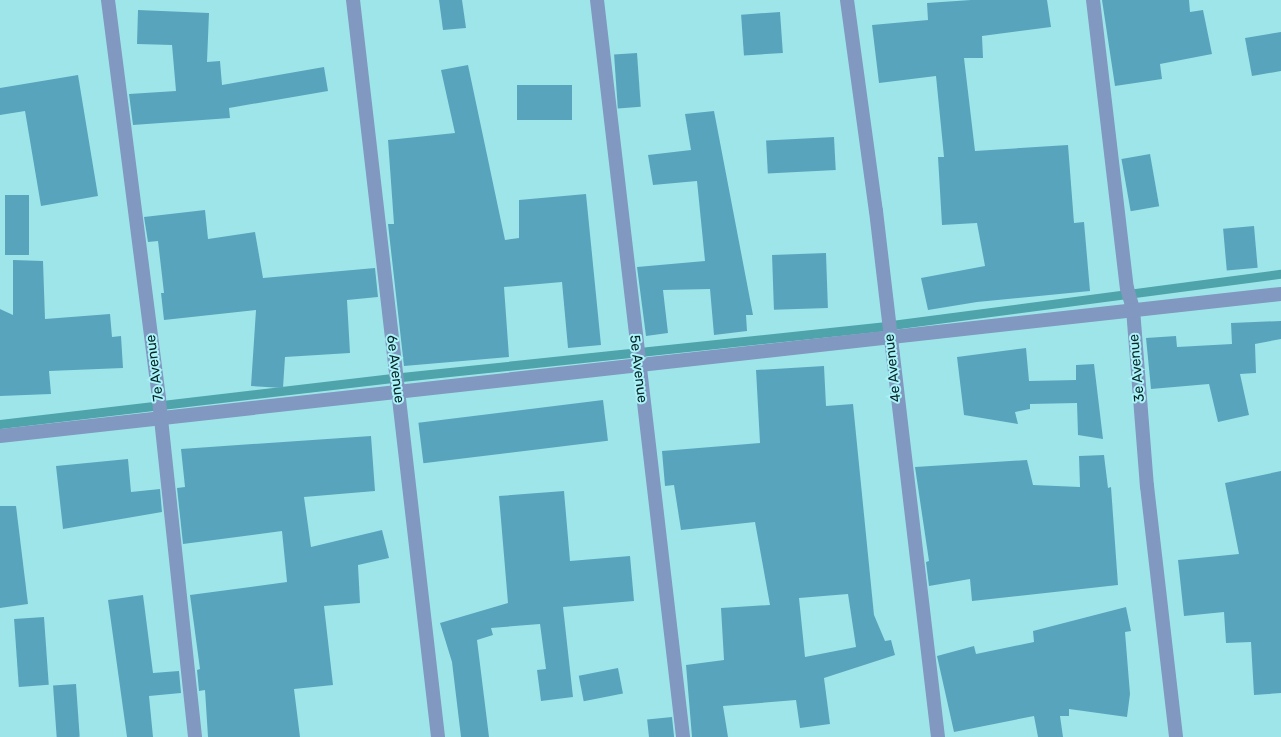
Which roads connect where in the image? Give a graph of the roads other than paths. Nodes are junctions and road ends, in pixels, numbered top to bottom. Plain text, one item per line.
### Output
1 (108, 0) edge
2 (354, 0) edge
3 (597, 0) edge
4 (847, 0) edge
5 (1093, 0) edge
6 (1281, 294) edge
7 (1130, 299) junction
8 (889, 328) junction
9 (637, 356) junction
10 (397, 383) junction
11 (160, 410) junction
12 (0, 436) edge
13 (195, 737) edge
14 (438, 737) edge
15 (683, 737) edge
16 (938, 737) edge
17 (1176, 737) edge

1 - 11 street, 7e Avenue
2 - 10 street, 6e Avenue
3 - 9 street, 5e Avenue
4 - 8 street, 4e Avenue
5 - 7 street, 3e Avenue
6 - 7 street
7 - 8 street
7 - 17 street, 3e Avenue
8 - 9 street
8 - 16 street, 4e Avenue
9 - 10 street
9 - 15 street, 5e Avenue
10 - 11 street
10 - 14 street, 6e Avenue
11 - 12 street
11 - 13 street, 7e Avenue

